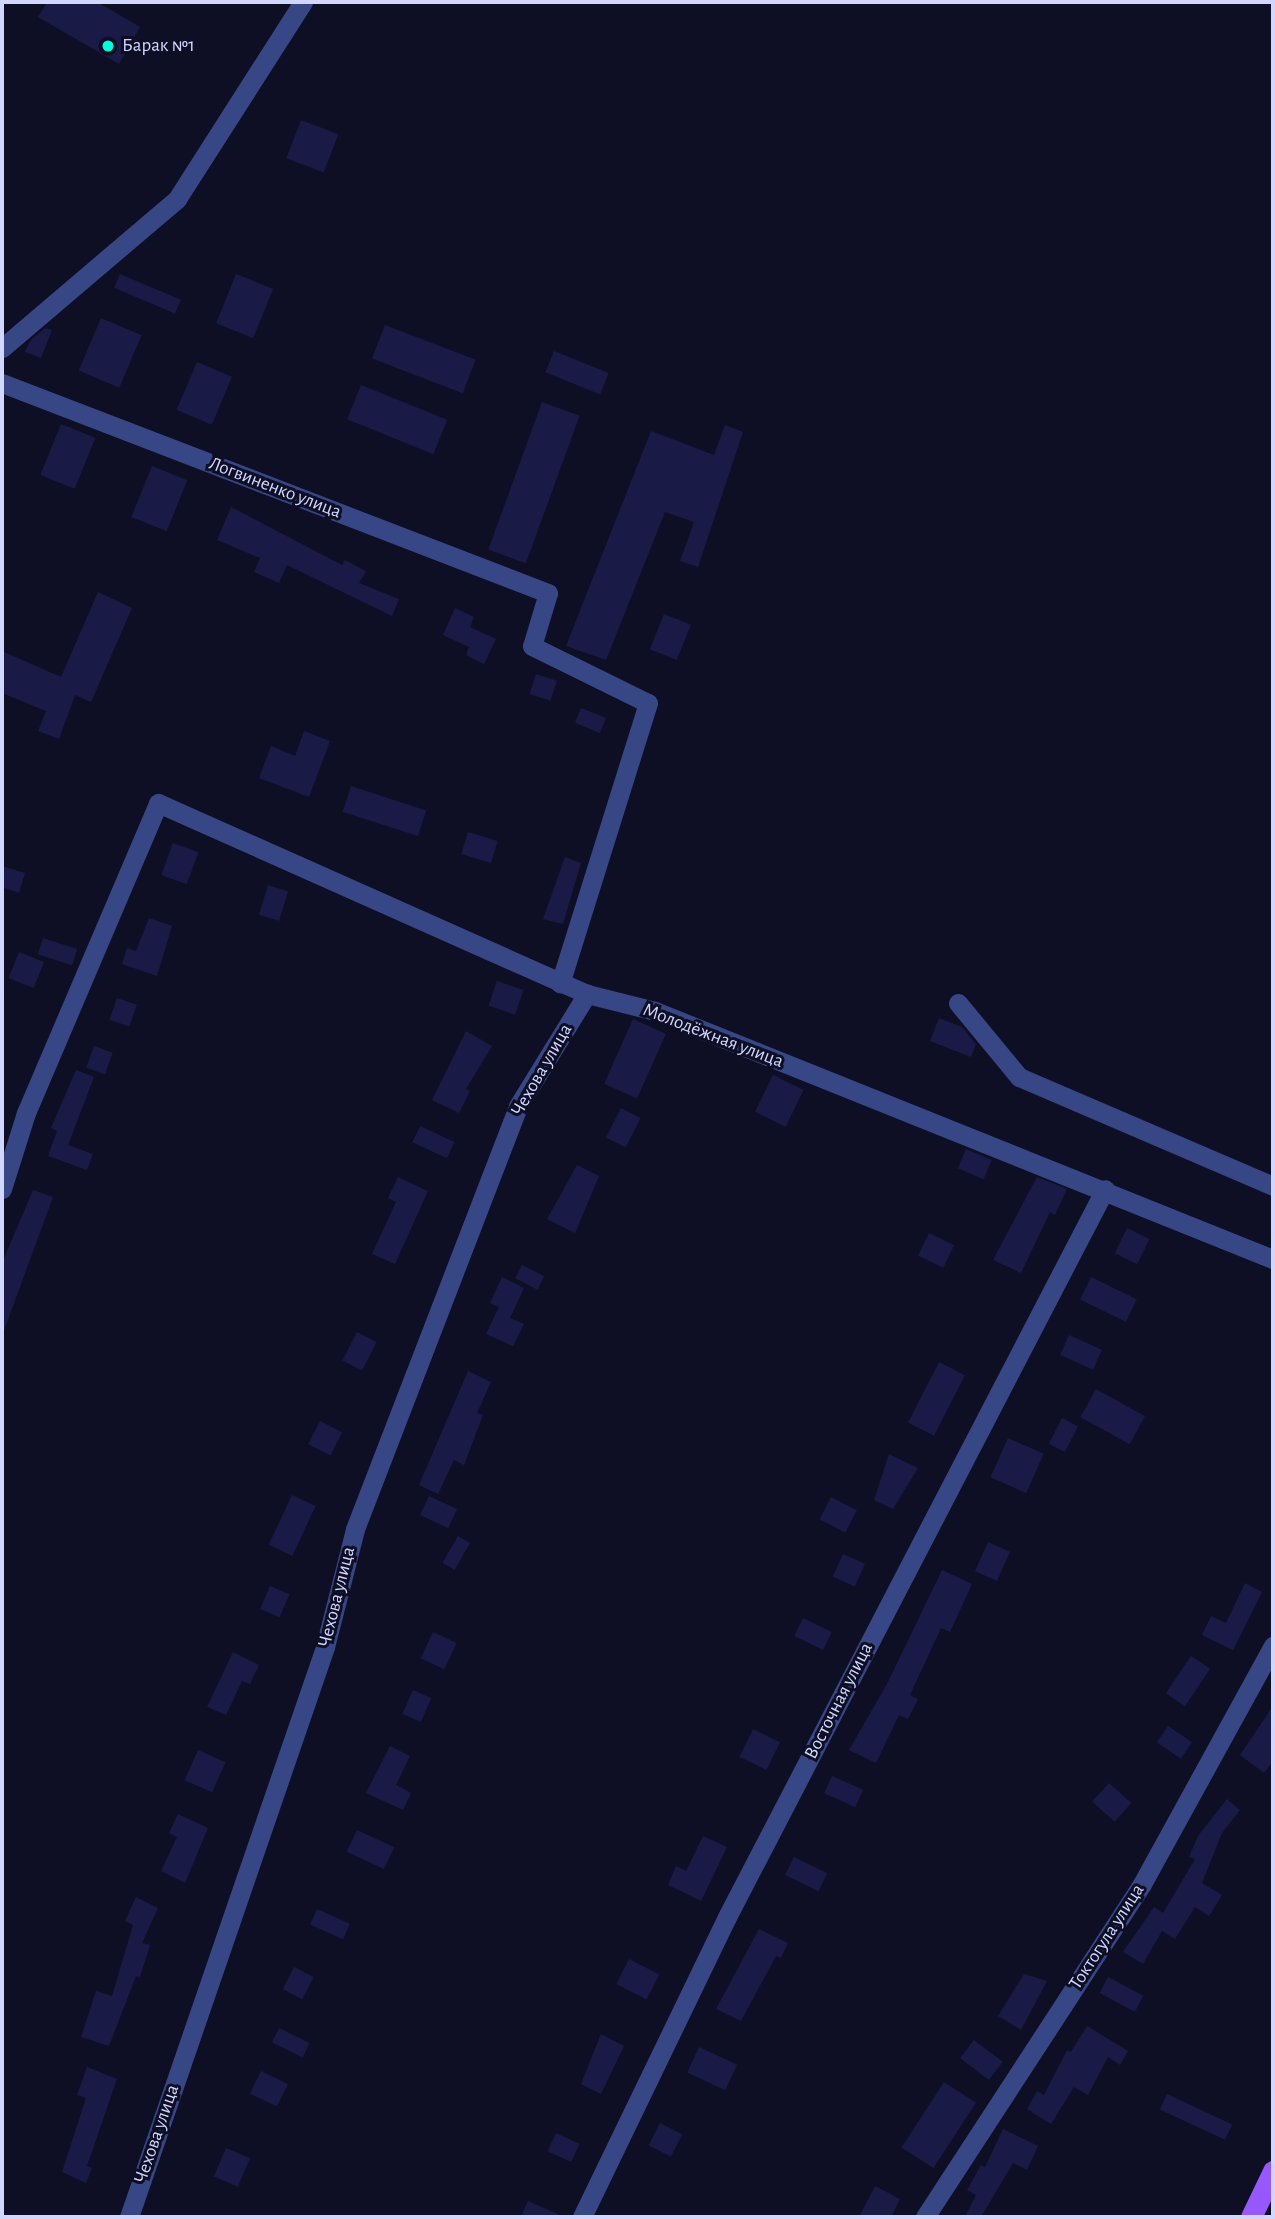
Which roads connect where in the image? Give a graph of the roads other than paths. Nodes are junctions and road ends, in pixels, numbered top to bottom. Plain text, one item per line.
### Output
1 (303, 2) edge
2 (2, 348) edge
3 (2, 383) edge
4 (560, 983) junction
5 (587, 994) junction
6 (958, 1003) dead end
7 (1273, 1186) edge
8 (2, 1189) edge
9 (1105, 1189) junction
10 (1273, 1259) edge
11 (1273, 1646) edge
12 (1273, 2171) edge
13 (129, 2217) edge
14 (582, 2217) edge
15 (925, 2217) edge
16 (1251, 2217) edge

1 - 2 street
3 - 4 street, Логвиненко улица
4 - 5 street, Молодёжная улица
4 - 8 street, Молодёжная улица
5 - 9 street, Молодёжная улица
5 - 13 street, Чехова улица
6 - 7 street
9 - 10 street, Молодёжная улица
9 - 14 street, Восточная улица
11 - 15 street, Токтогула улица
12 - 16 main road

